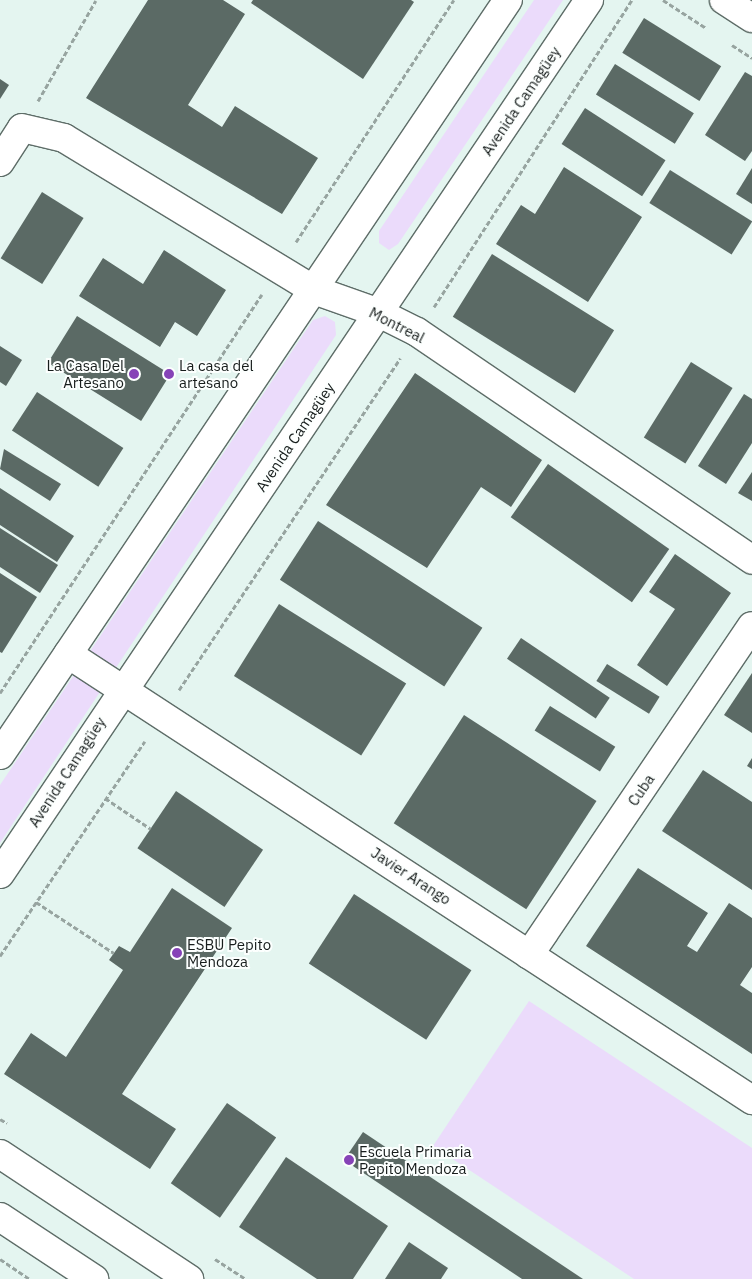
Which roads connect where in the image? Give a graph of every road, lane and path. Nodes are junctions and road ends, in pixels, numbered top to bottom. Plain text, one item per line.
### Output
1 (96, 0) edge
2 (454, 0) edge
3 (589, 0) edge
4 (632, 0) edge
5 (724, 0) edge
6 (505, 3) edge
7 (752, 18) edge
8 (22, 128) junction
9 (0, 162) edge
10 (278, 270) junction
11 (314, 290) junction
12 (379, 313) junction
13 (417, 332) junction
14 (752, 560) edge
15 (752, 626) edge
16 (68, 654) junction
17 (122, 689) junction
18 (0, 693) edge
19 (164, 713) junction
20 (0, 755) edge
21 (105, 798) junction
22 (151, 829) dead end
23 (0, 874) edge
24 (36, 902) junction
25 (114, 953) dead end
26 (529, 955) junction
27 (0, 956) edge
28 (752, 1100) edge
29 (0, 1154) edge
30 (0, 1217) edge
31 (0, 1259) edge
32 (30, 1279) edge
33 (94, 1279) edge
34 (189, 1279) edge

1 - 8 path
2 - 10 path
3 - 12 main road, Avenida Camagüey
4 - 13 path
5 - 7 main road
6 - 11 main road
8 - 9 main road
8 - 10 main road, Montreal
10 - 11 main road, Montreal
10 - 18 path
11 - 12 main road, Montreal
11 - 16 main road
12 - 13 main road, Montreal
12 - 17 main road, Avenida Camagüey
13 - 14 main road, Montreal
13 - 19 path
15 - 26 main road, Cuba
16 - 17 main road, Javier Arango
16 - 20 main road
17 - 19 main road, Javier Arango
17 - 23 main road, Avenida Camagüey
19 - 21 path
19 - 26 main road, Javier Arango
21 - 22 path
21 - 24 path
24 - 25 path
24 - 27 path
26 - 28 main road, Javier Arango
29 - 34 main road
30 - 33 main road
31 - 32 path

